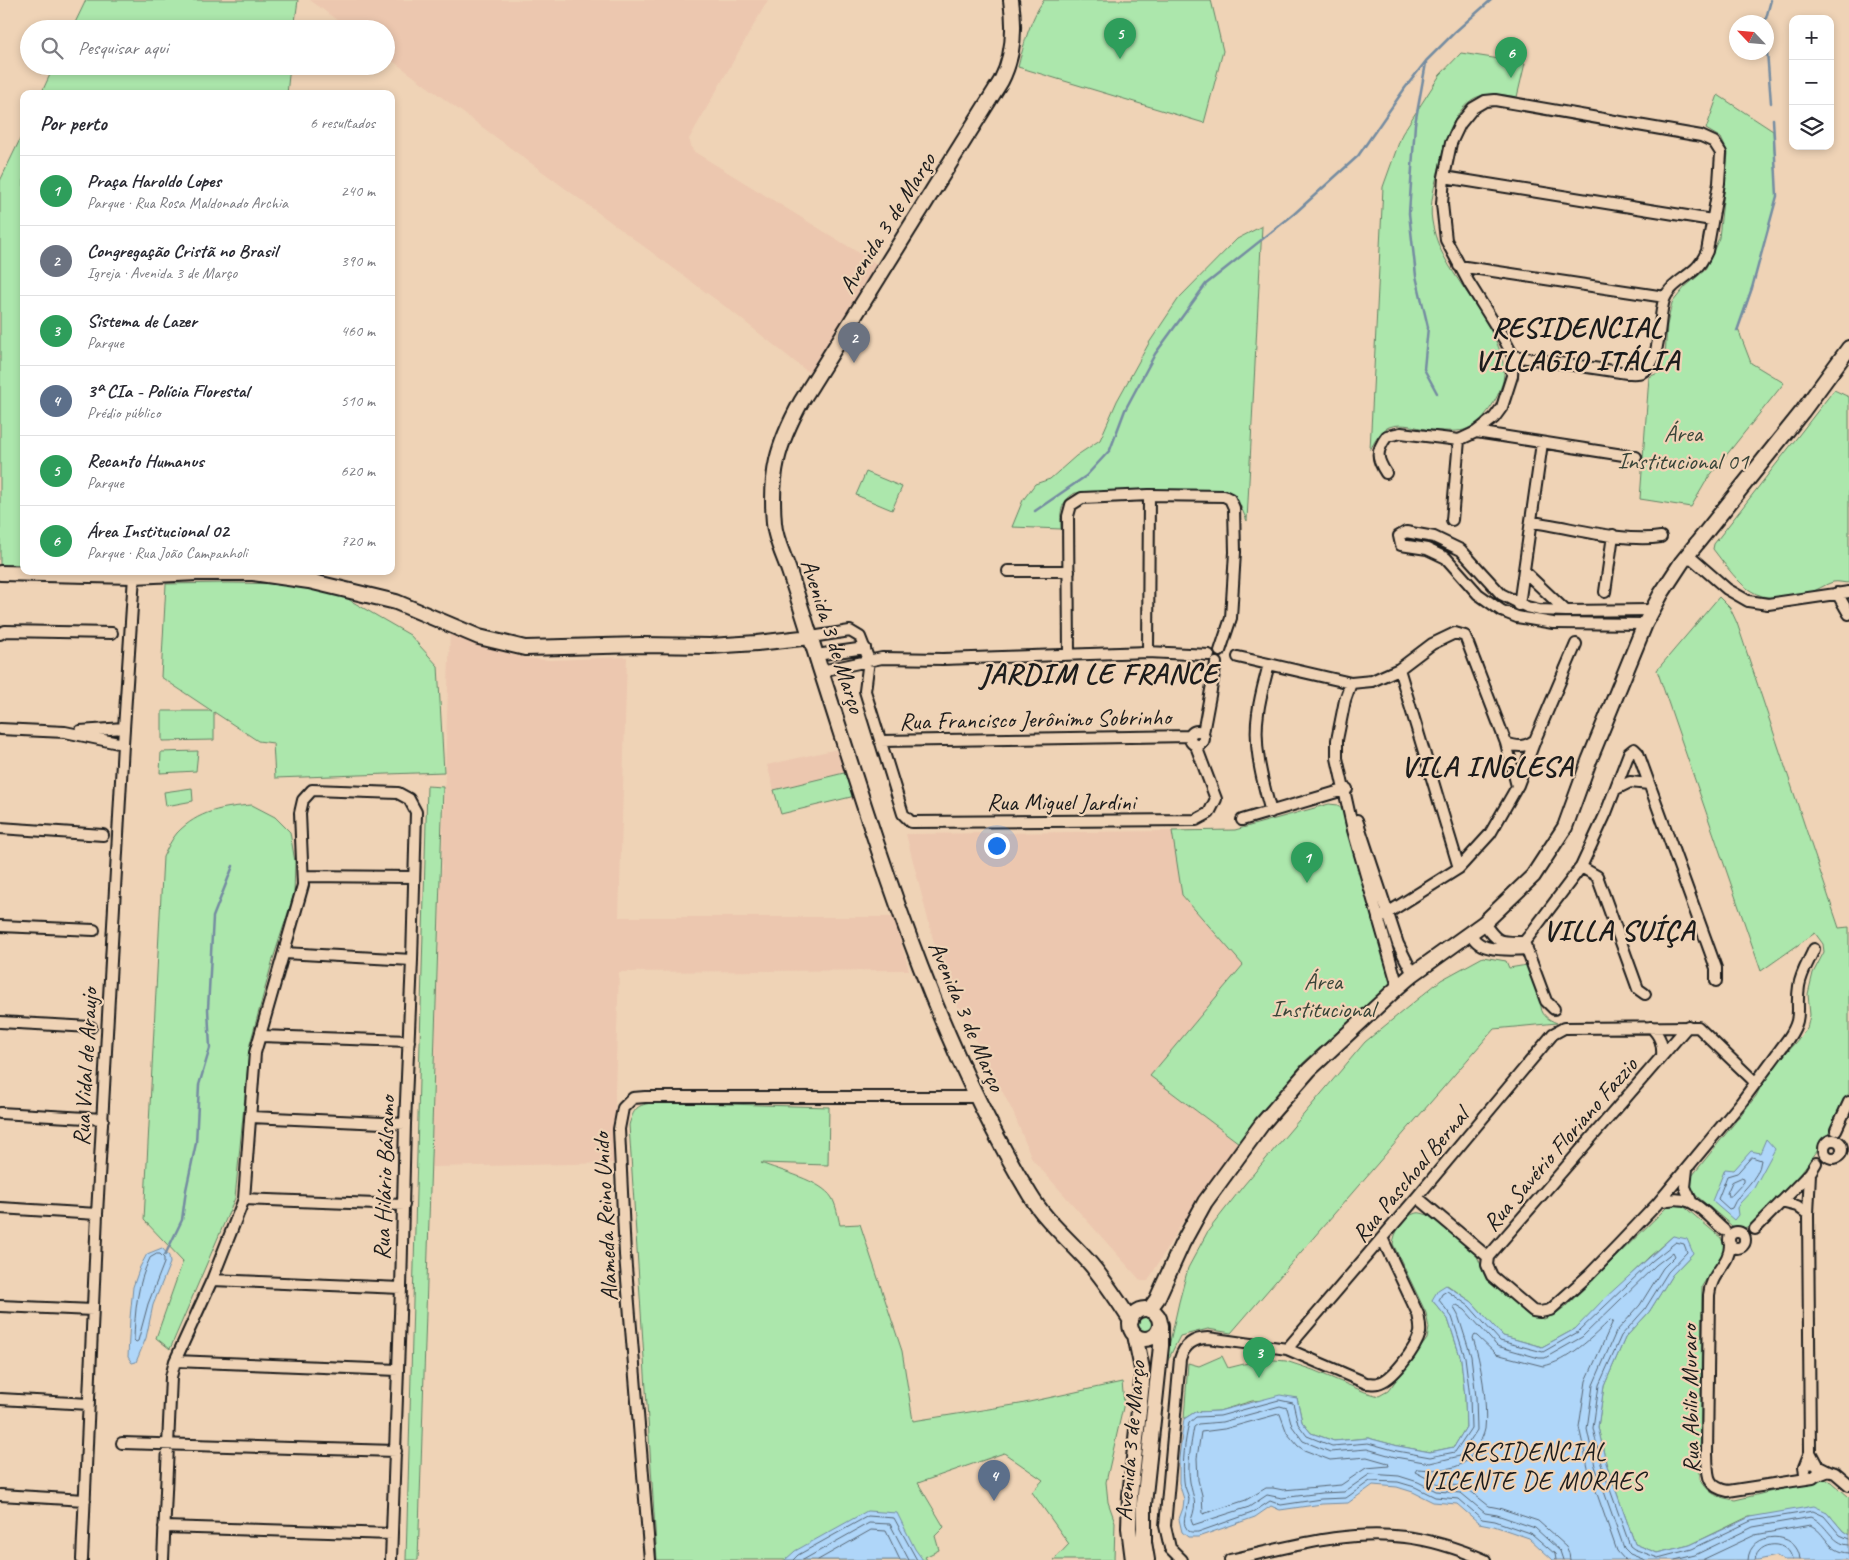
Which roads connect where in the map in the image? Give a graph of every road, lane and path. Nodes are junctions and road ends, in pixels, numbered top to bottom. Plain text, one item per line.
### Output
1 (1011, 0) edge
2 (1444, 177) junction
3 (1712, 220) junction
4 (1459, 266) junction
5 (1664, 297) junction
6 (1849, 348) edge
7 (1513, 356) junction
8 (1494, 418) junction
9 (1476, 432) junction
10 (1507, 437) junction
11 (1458, 440) junction
12 (1542, 443) junction
13 (1636, 457) dead end
14 (1386, 473) dead end
15 (1149, 495) junction
16 (1452, 520) dead end
17 (1532, 522) junction
18 (1613, 536) junction
19 (1661, 538) dead end
20 (1461, 550) junction
21 (1688, 555) junction
22 (1008, 571) dead end
23 (1069, 571) junction
24 (1459, 572) junction
25 (1525, 572) junction
26 (0, 573) edge
27 (20, 573) edge
28 (89, 575) edge
29 (150, 575) edge
30 (267, 575) edge
31 (134, 576) junction
32 (1605, 592) dead end
33 (1849, 592) edge
34 (1837, 593) junction
35 (1501, 594) junction
36 (1519, 605) junction
37 (1652, 610) junction
38 (1566, 611) junction
39 (1849, 614) edge
40 (1645, 624) junction
41 (112, 633) dead end
42 (0, 634) edge
43 (811, 637) junction
44 (1576, 644) dead end
45 (865, 648) junction
46 (1220, 651) junction
47 (1148, 652) junction
48 (1070, 654) junction
49 (1208, 655) junction
50 (816, 656) junction
51 (1238, 657) dead end
52 (869, 660) junction
53 (1216, 663) junction
54 (1269, 664) junction
55 (1399, 670) junction
56 (822, 671) junction
57 (1351, 683) junction
58 (124, 728) junction
59 (0, 729) edge
60 (65, 732) junction
61 (1203, 733) junction
62 (1190, 736) junction
63 (1535, 740) junction
64 (880, 741) junction
65 (1506, 743) junction
66 (123, 744) junction
67 (1196, 746) junction
68 (1649, 784) junction
69 (1344, 786) junction
70 (1517, 786) junction
71 (1616, 789) junction
72 (1271, 812) junction
73 (1242, 820) dead end
74 (0, 828) edge
75 (103, 835) dead end
76 (1581, 867) junction
77 (1459, 868) junction
78 (303, 876) junction
79 (413, 877) junction
80 (1387, 913) junction
81 (1378, 920) junction
82 (1484, 923) junction
83 (0, 926) edge
84 (94, 930) dead end
85 (1470, 932) junction
86 (1525, 946) junction
87 (1814, 950) dead end
88 (284, 953) junction
89 (412, 960) junction
90 (1413, 974) junction
91 (1716, 981) dead end
92 (1398, 987) junction
93 (1645, 994) dead end
94 (1554, 1009) dead end
95 (0, 1022) edge
96 (1693, 1026) junction
97 (92, 1027) dead end
98 (1651, 1027) junction
99 (260, 1036) junction
100 (409, 1042) junction
101 (1662, 1056) junction
102 (1756, 1083) junction
103 (975, 1097) junction
104 (1849, 1102) edge
105 (0, 1113) edge
106 (251, 1117) junction
107 (103, 1119) junction
108 (405, 1124) junction
109 (1836, 1130) junction
110 (1840, 1145) junction
111 (1826, 1146) junction
112 (1849, 1156) edge
113 (1834, 1158) junction
114 (1816, 1163) junction
115 (1687, 1167) junction
116 (1810, 1172) junction
117 (1417, 1197) junction
118 (244, 1199) junction
119 (1691, 1201) junction
120 (1658, 1202) junction
121 (1781, 1202) junction
122 (404, 1205) junction
123 (0, 1208) edge
124 (97, 1214) junction
125 (1808, 1214) junction
126 (1724, 1230) junction
127 (1741, 1236) junction
128 (1382, 1238) junction
129 (1730, 1244) junction
130 (1488, 1257) junction
131 (1171, 1268) junction
132 (212, 1280) junction
133 (1108, 1285) junction
134 (401, 1288) junction
135 (0, 1306) edge
136 (93, 1310) junction
137 (1146, 1310) junction
138 (1131, 1321) junction
139 (1160, 1323) junction
140 (1135, 1335) junction
141 (1287, 1349) junction
142 (175, 1361) junction
143 (398, 1370) junction
144 (0, 1399) edge
145 (89, 1404) junction
146 (122, 1443) dead end
147 (168, 1445) junction
148 (396, 1451) junction
149 (1810, 1452) junction
150 (1817, 1465) junction
151 (1804, 1467) junction
152 (1829, 1471) junction
153 (1814, 1477) junction
154 (1849, 1485) edge
155 (0, 1494) edge
156 (85, 1500) junction
157 (164, 1527) junction
158 (392, 1534) junction
159 (82, 1560) edge
160 (163, 1560) edge
161 (391, 1560) edge
162 (650, 1560) edge
163 (1132, 1560) edge
164 (1147, 1560) edge
165 (1182, 1560) edge
166 (1230, 1560) edge
167 (1486, 1560) edge

1 - 43 main road, Avenida 3 de Março
2 - 3 street
2 - 3 street
2 - 4 street
3 - 5 street
4 - 5 street
4 - 7 street
5 - 7 street
6 - 21 main road
7 - 8 street
8 - 9 street
8 - 10 street
9 - 10 street
9 - 11 street
10 - 12 street
11 - 14 street
11 - 16 street
12 - 13 street
12 - 17 street
15 - 23 street
15 - 46 street
15 - 47 street
17 - 18 street
17 - 25 street
18 - 19 street
18 - 32 street
20 - 24 street
20 - 24 street
20 - 35 street
21 - 34 street
21 - 37 main road
22 - 23 street
23 - 48 street
24 - 40 street
25 - 35 street
25 - 36 street
25 - 38 street
26 - 27 main road
28 - 31 main road
29 - 31 main road
30 - 43 main road
31 - 58 street, Rua Vidal de Araujo
33 - 34 street
34 - 39 street
35 - 36 street
36 - 38 street
37 - 38 street
37 - 40 main road
40 - 82 main road
41 - 42 street
43 - 45 street
43 - 50 main road, Avenida 3 de Março
44 - 63 street
45 - 50 street
45 - 52 street
46 - 49 street
46 - 53 street
47 - 48 street
47 - 49 street
48 - 52 street
49 - 53 street
50 - 56 main road, Avenida 3 de Março
51 - 54 street
52 - 56 street
52 - 64 street
53 - 61 street
54 - 57 street
54 - 72 street
55 - 57 street
55 - 65 street
55 - 77 street
56 - 103 main road, Avenida 3 de Março
57 - 69 street
58 - 60 street
58 - 66 street, Rua Vidal de Araujo
59 - 60 street
60 - 66 street
61 - 62 street
61 - 67 street
62 - 64 street, Rua Francisco Jerônimo Sobrinho
62 - 67 street
63 - 65 street
63 - 70 street
64 - 67 street, Rua Miguel Jardini
65 - 70 street
66 - 107 street, Rua Vidal de Araujo
68 - 71 street
68 - 71 street
68 - 91 street
69 - 72 street
69 - 80 street
69 - 81 street
70 - 77 street
71 - 76 street
72 - 73 street
74 - 75 street
76 - 86 street
76 - 93 street
77 - 80 street
78 - 79 street
78 - 79 street, Rua Hilário Bálsamo
78 - 88 street
79 - 89 street, Rua Hilário Bálsamo
80 - 81 street
80 - 90 street
81 - 92 street
82 - 85 main road
82 - 86 street
83 - 84 street
85 - 86 street
85 - 90 main road
86 - 94 street
87 - 102 street
88 - 89 street
88 - 99 street
89 - 100 street, Rua Hilário Bálsamo
90 - 92 main road
92 - 131 main road
95 - 97 street
96 - 98 street
96 - 101 street, Rua Savério Floriano Fazzio
96 - 102 street
98 - 101 street, Rua Savério Floriano Fazzio
98 - 117 street, Rua Paschoal Bernal
99 - 100 street
99 - 106 street
100 - 108 street, Rua Hilário Bálsamo
101 - 130 street, Rua Savério Floriano Fazzio
102 - 115 street
103 - 133 main road, Avenida 3 de Março
103 - 162 street, Alameda Reino Unido
104 - 109 street
105 - 107 street
106 - 108 street
106 - 118 street
107 - 124 street, Rua Vidal de Araujo
108 - 122 street, Rua Hilário Bálsamo
109 - 110 street
109 - 111 street
110 - 111 street
110 - 112 street
110 - 113 street
111 - 113 street
111 - 114 street
112 - 113 street
113 - 114 street
114 - 116 street
115 - 119 street
115 - 120 street
116 - 121 street
116 - 125 street
117 - 128 street, Rua Paschoal Bernal
117 - 130 street
118 - 122 street
118 - 132 street
119 - 120 street
119 - 126 street
120 - 130 street
121 - 125 street
121 - 127 street
122 - 134 street, Rua Hilário Bálsamo
123 - 124 street
124 - 136 street, Rua Vidal de Araujo
125 - 149 street
126 - 127 street
126 - 129 street
127 - 129 street
128 - 141 street, Rua Paschoal Bernal
128 - 141 street
129 - 153 street, Rua Abilio Muraro
131 - 137 main road
131 - 139 main road, Avenida 3 de Março
132 - 134 street
132 - 142 street
133 - 137 main road, Avenida 3 de Março
133 - 138 main road, Avenida 3 de Março
134 - 143 street, Rua Hilário Bálsamo
135 - 136 street
136 - 145 street, Rua Vidal de Araujo
137 - 138 main road
137 - 139 main road
138 - 140 main road
139 - 140 main road
139 - 164 main road, Avenida 3 de Março
140 - 163 main road, Avenida 3 de Março
141 - 165 street
142 - 143 street
142 - 147 street
143 - 148 street, Rua Hilário Bálsamo
144 - 145 street
145 - 156 street, Rua Vidal de Araujo
146 - 147 street
147 - 148 street
147 - 157 street
148 - 158 street, Rua Hilário Bálsamo
149 - 150 street
149 - 151 street
150 - 151 street
150 - 152 street
150 - 153 street
151 - 153 street
152 - 153 street, Rua Abilio Muraro
152 - 154 street
155 - 156 street
156 - 159 street, Rua Vidal de Araujo
157 - 158 street
157 - 160 street
158 - 161 street, Rua Hilário Bálsamo
166 - 167 street

